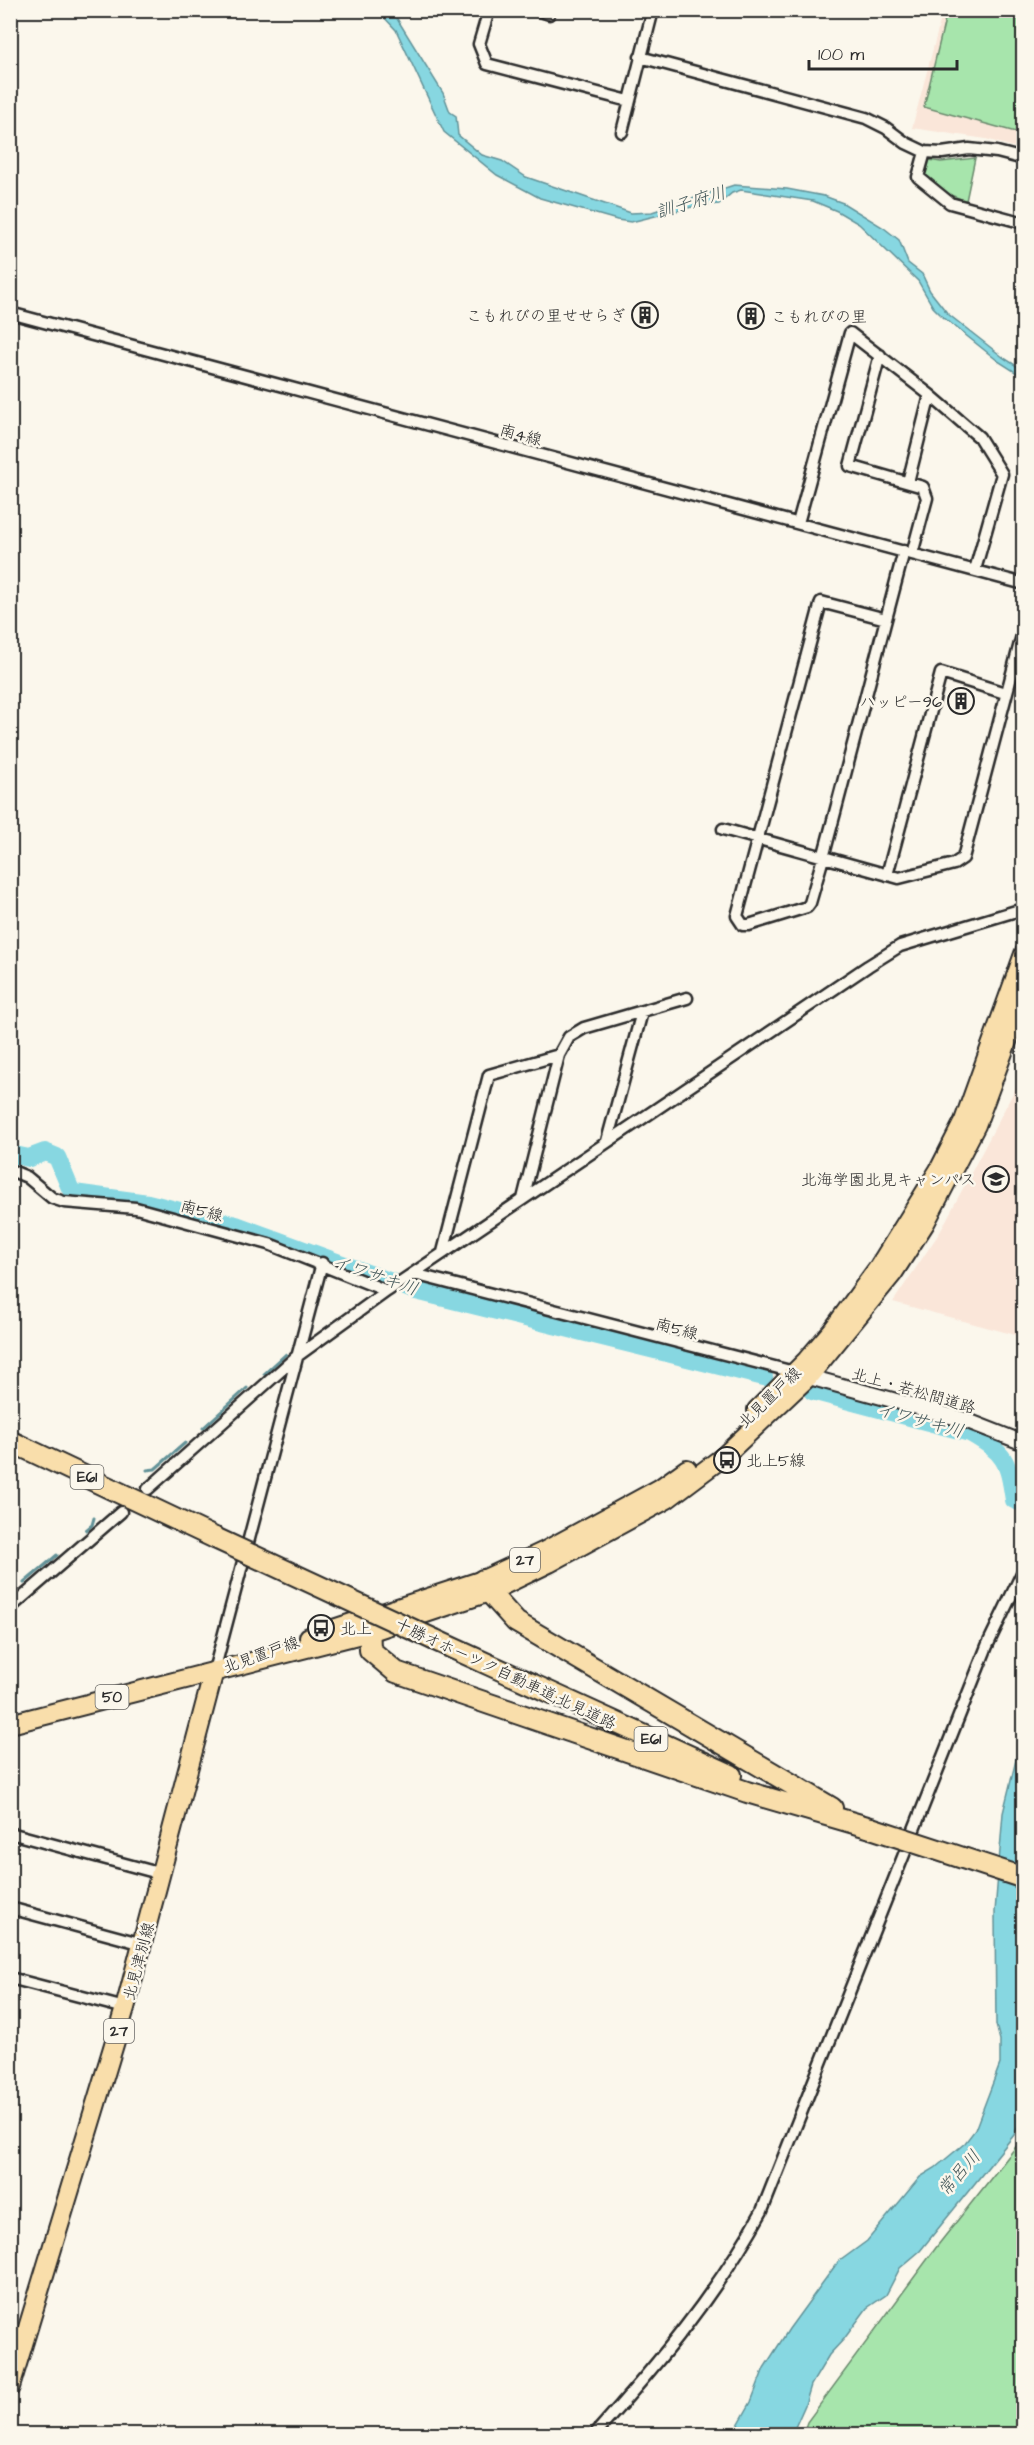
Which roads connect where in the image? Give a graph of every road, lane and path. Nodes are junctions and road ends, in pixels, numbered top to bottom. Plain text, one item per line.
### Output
1 (489, 10) edge
2 (537, 10) edge
3 (550, 10) edge
4 (653, 10) edge
5 (640, 57) junction
6 (629, 101) junction
7 (622, 132) dead end
8 (925, 152) junction
9 (1023, 159) edge
10 (1023, 223) edge
11 (10, 313) edge
12 (880, 355) junction
13 (930, 395) junction
14 (908, 482) junction
15 (798, 523) junction
16 (908, 553) junction
17 (975, 570) junction
18 (1023, 584) edge
19 (886, 619) junction
20 (1023, 628) edge
21 (1005, 693) junction
22 (723, 830) dead end
23 (757, 840) junction
24 (823, 858) junction
25 (886, 875) junction
26 (1023, 913) edge
27 (1023, 954) edge
28 (1023, 996) edge
29 (687, 998) dead end
30 (642, 1012) junction
31 (559, 1055) junction
32 (607, 1141) junction
33 (10, 1170) edge
34 (523, 1199) junction
35 (442, 1252) junction
36 (322, 1263) junction
37 (414, 1274) junction
38 (394, 1286) junction
39 (296, 1357) junction
40 (801, 1375) junction
41 (10, 1441) edge
42 (1023, 1443) edge
43 (10, 1452) edge
44 (148, 1489) dead end
45 (121, 1512) dead end
46 (163, 1514) junction
47 (1023, 1569) edge
48 (486, 1586) junction
49 (10, 1608) edge
50 (369, 1625) junction
51 (214, 1671) junction
52 (10, 1724) edge
53 (871, 1828) junction
54 (10, 1833) edge
55 (162, 1874) junction
56 (1023, 1878) edge
57 (10, 1908) edge
58 (143, 1944) junction
59 (10, 1978) edge
60 (125, 2008) junction
61 (10, 2387) edge
62 (595, 2434) edge

1 - 6 street
2 - 3 street
4 - 5 street
5 - 6 street
5 - 8 street
6 - 7 street
8 - 9 street
8 - 10 street
11 - 15 street, 南4線
12 - 13 street
12 - 14 street
12 - 15 street
13 - 14 street
13 - 17 street
14 - 16 street
15 - 16 street, 南4線
16 - 17 street, 南4線
16 - 19 street
17 - 18 street, 南4線
19 - 23 street
19 - 24 street
20 - 21 street
21 - 25 street
21 - 25 street
22 - 23 street
23 - 24 street
23 - 24 street
24 - 25 street
26 - 32 street
27 - 40 main road, 北見置戸線 / 27
28 - 40 main road, 北見置戸線 / 27
29 - 30 street
30 - 31 street
30 - 32 street
31 - 34 street
31 - 35 street
32 - 34 street
33 - 36 street, 南5線
34 - 35 street
35 - 37 street
36 - 38 street, 南5線
36 - 39 street
37 - 38 street
37 - 40 street, 南5線
38 - 39 street
39 - 44 street
39 - 51 street
40 - 42 street, 北上・若松間道路
40 - 48 main road, 北見置戸線 / 27
41 - 46 highway, 十勝オホーツク自動車道;北見道路 / E61
43 - 46 highway, 十勝オホーツク自動車道;北見道路 / E61
45 - 49 street
46 - 53 highway, 十勝オホーツク自動車道;北見道路 / E61, bridge
47 - 62 street
48 - 50 main road, 北見置戸線 / 27
48 - 53 highway
50 - 51 main road, 北見置戸線 / 27
50 - 53 highway
51 - 52 main road, 北見置戸線 / 50
51 - 55 main road, 北見津別線 / 27
53 - 56 highway, 十勝オホーツク自動車道;北見道路 / E61, bridge
54 - 55 street
55 - 58 main road, 北見津別線 / 27
57 - 58 street
58 - 60 main road, 北見津別線 / 27
59 - 60 street
60 - 61 main road, 北見津別線 / 27

